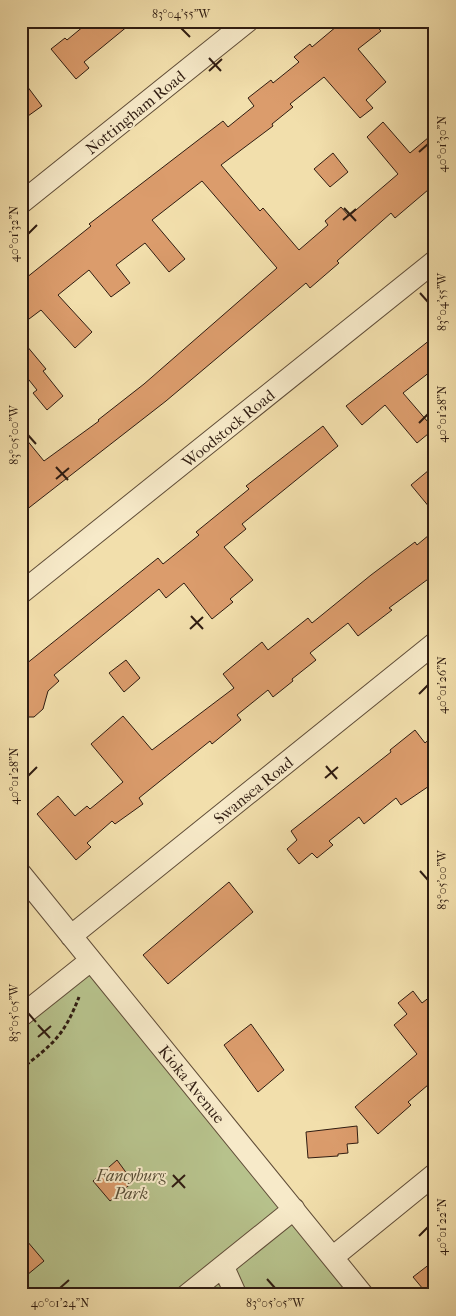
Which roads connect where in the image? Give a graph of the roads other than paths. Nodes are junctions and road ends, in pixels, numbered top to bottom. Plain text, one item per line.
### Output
1 (248, 21) edge
2 (21, 203) edge
3 (435, 261) edge
4 (21, 593) edge
5 (435, 643) edge
6 (21, 874) edge
7 (71, 936) junction
8 (90, 961) junction
9 (21, 1016) edge
10 (435, 1174) edge
11 (294, 1209) junction
12 (333, 1257) junction
13 (223, 1266) junction
14 (187, 1295) edge
15 (236, 1295) edge
16 (363, 1295) edge

1 - 2 street, Nottingham Road
3 - 4 street, Woodstock Road
5 - 7 street, Swansea Road
6 - 7 street, Kioka Avenue
7 - 8 street, Kioka Avenue
8 - 9 street
8 - 11 street, Kioka Avenue
10 - 12 street
11 - 12 street, Kioka Avenue
11 - 13 street
12 - 16 street, Kioka Avenue
13 - 14 street
13 - 15 street

